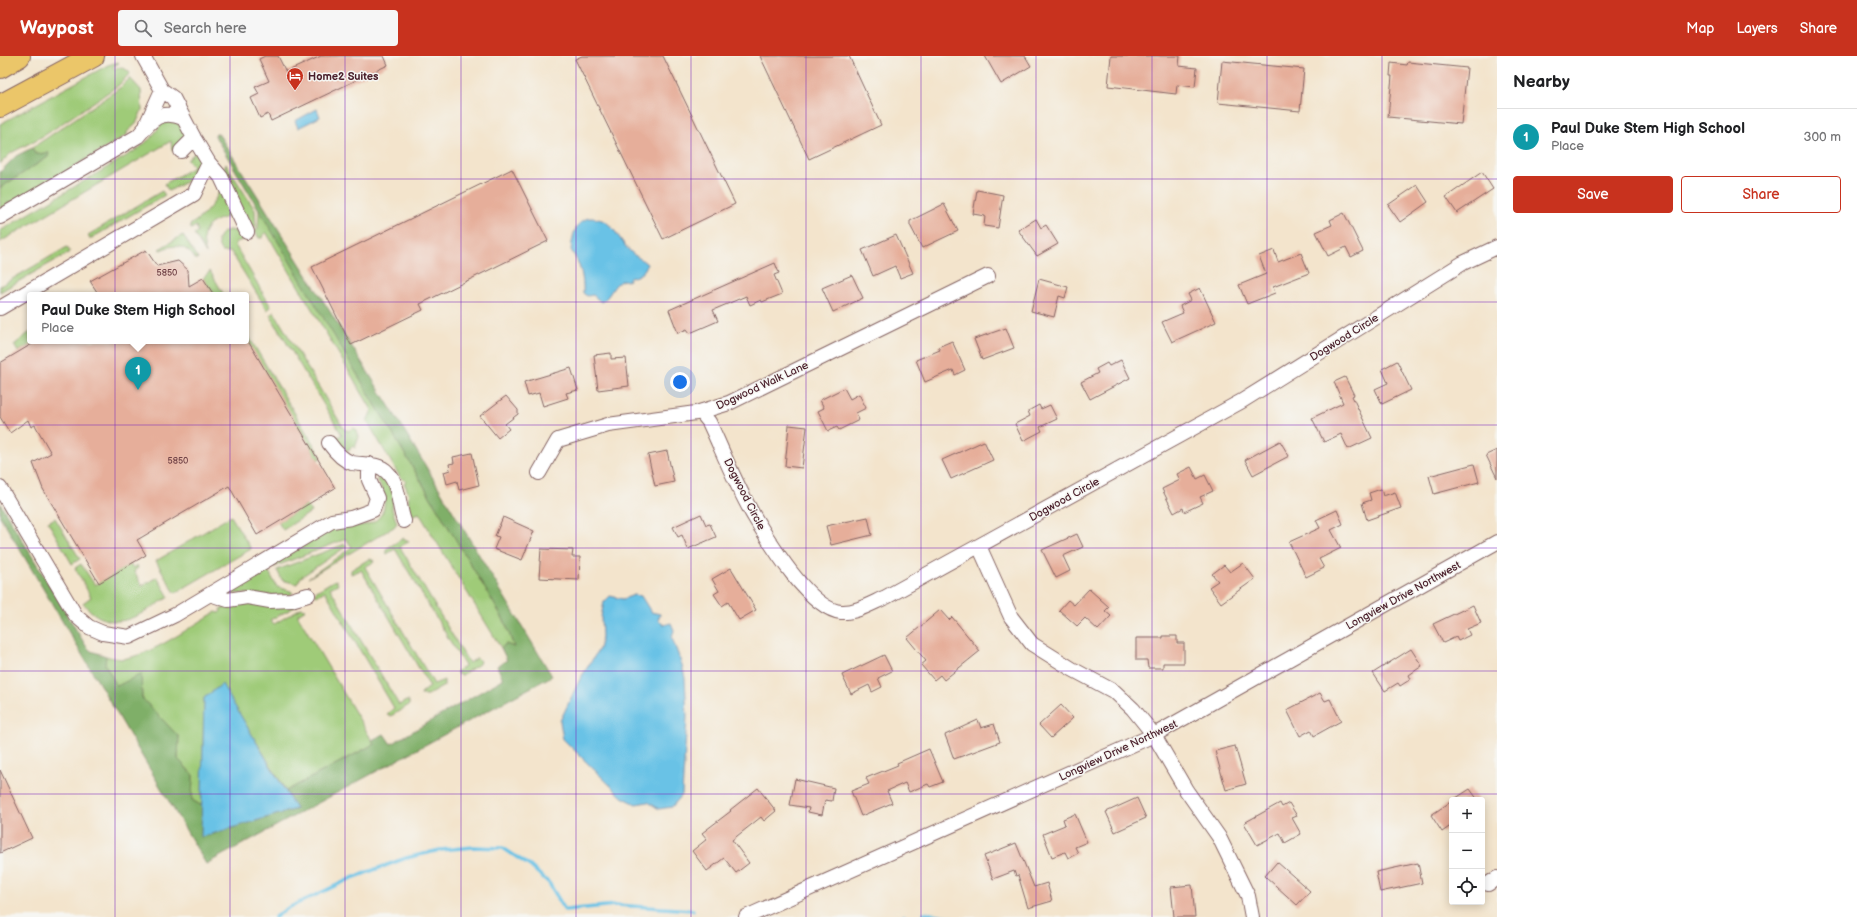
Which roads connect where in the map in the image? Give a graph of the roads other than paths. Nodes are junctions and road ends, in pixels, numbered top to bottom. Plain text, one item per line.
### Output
1 (19, 56) edge
2 (93, 56) edge
3 (142, 56) edge
4 (0, 67) edge
5 (162, 90) junction
6 (0, 106) edge
7 (183, 118) junction
8 (146, 125) junction
9 (194, 138) junction
10 (181, 151) dead end
11 (210, 163) junction
12 (0, 217) edge
13 (247, 232) dead end
14 (1497, 247) edge
15 (988, 276) dead end
16 (27, 292) edge
17 (27, 292) edge
18 (0, 308) edge
19 (701, 412) junction
20 (328, 443) dead end
21 (369, 464) junction
22 (539, 473) dead end
23 (0, 488) edge
24 (404, 521) dead end
25 (1497, 542) edge
26 (979, 546) junction
27 (210, 594) junction
28 (308, 595) dead end
29 (1154, 735) junction
30 (746, 917) edge
31 (1252, 917) edge

1 - 4 highway
2 - 6 highway
3 - 5 street
5 - 7 street
5 - 8 street
7 - 8 street
7 - 9 street
8 - 12 street
9 - 10 street
9 - 11 street
11 - 13 street
11 - 17 street
14 - 26 street, Dogwood Circle
15 - 19 street, Dogwood Walk Lane
16 - 18 street
19 - 22 street, Dogwood Walk Lane
19 - 26 street, Dogwood Circle
20 - 21 street
21 - 24 street
21 - 27 street
23 - 27 street
25 - 29 street, Longview Drive Northwest
26 - 29 street
27 - 28 street
29 - 30 street, Longview Drive Northwest
29 - 31 street

